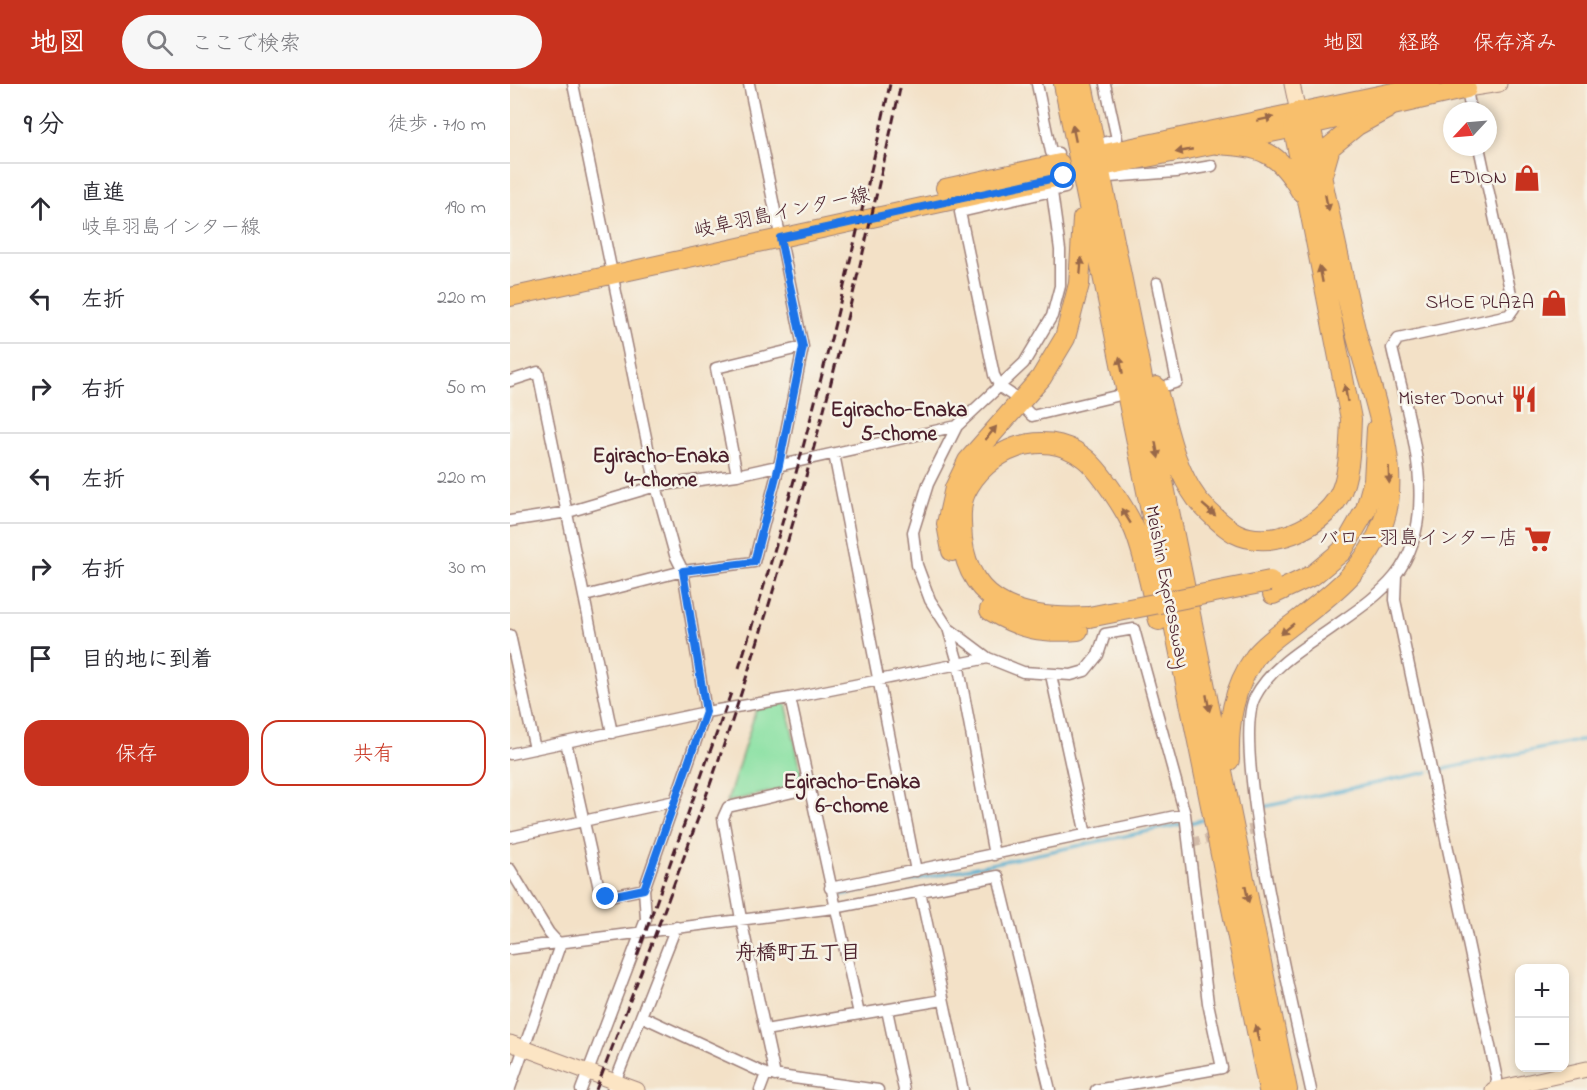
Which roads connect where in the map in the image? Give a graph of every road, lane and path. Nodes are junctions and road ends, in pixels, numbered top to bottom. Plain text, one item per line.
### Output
1 (573, 84) edge
2 (749, 84) edge
3 (1036, 84) edge
4 (1064, 84) edge
5 (1082, 84) edge
6 (1105, 84) edge
7 (1292, 84) edge
8 (1431, 84) edge
9 (1499, 84) edge
10 (1467, 87) edge
11 (1470, 102) edge
12 (1388, 108) junction
13 (1301, 122) junction
14 (1218, 144) junction
15 (1481, 156) edge
16 (1105, 164) junction
17 (1081, 166) junction
18 (1212, 166) dead end
19 (1062, 170) junction
20 (1322, 178) junction
21 (1052, 192) junction
22 (966, 204) junction
23 (1308, 204) junction
24 (779, 232) junction
25 (611, 268) junction
26 (1157, 283) dead end
27 (510, 284) edge
28 (510, 297) edge
29 (803, 347) junction
30 (510, 381) edge
31 (1168, 385) dead end
32 (1000, 387) junction
33 (1116, 396) dead end
34 (1015, 397) dead end
35 (1026, 410) dead end
36 (1378, 418) junction
37 (1351, 419) junction
38 (957, 426) junction
39 (834, 454) junction
40 (779, 465) junction
41 (737, 475) junction
42 (656, 486) junction
43 (568, 512) junction
44 (510, 521) edge
45 (683, 571) junction
46 (1396, 576) junction
47 (1271, 587) junction
48 (585, 596) junction
49 (1091, 623) junction
50 (948, 628) junction
51 (510, 635) edge
52 (988, 658) junction
53 (958, 663) junction
54 (1051, 675) junction
55 (877, 681) junction
56 (790, 699) junction
57 (706, 712) junction
58 (612, 733) junction
59 (566, 742) junction
60 (535, 749) junction
61 (510, 754) edge
62 (810, 788) junction
63 (675, 801) junction
64 (1230, 814) junction
65 (1185, 816) junction
66 (582, 821) junction
67 (1216, 834) junction
68 (1086, 835) junction
69 (510, 837) edge
70 (994, 855) junction
71 (510, 869) edge
72 (914, 872) junction
73 (830, 888) junction
74 (644, 889) junction
75 (918, 890) junction
76 (834, 908) junction
77 (741, 919) junction
78 (676, 927) junction
79 (641, 933) junction
80 (560, 945) junction
81 (510, 949) edge
82 (943, 1000) junction
83 (887, 1010) junction
84 (859, 1014) junction
85 (641, 1016) junction
86 (765, 1030) junction
87 (510, 1043) edge
88 (525, 1048) junction
89 (1587, 1070) edge
90 (587, 1073) junction
91 (770, 1075) junction
92 (613, 1086) edge
93 (1135, 1087) edge
94 (510, 1088) edge
95 (581, 1090) edge
96 (637, 1090) edge
97 (760, 1090) edge
98 (878, 1090) edge
99 (904, 1090) edge
100 (963, 1090) edge
101 (1050, 1090) edge
102 (1096, 1090) edge
103 (1269, 1090) edge
104 (1287, 1090) edge
105 (1311, 1090) edge
106 (1494, 1090) edge

1 - 25 street
2 - 24 street
3 - 19 street
17 -> 4 highway, Meishin Expressway
5 - 16 highway, Meishin Expressway
6 - 16 street
7 - 13 street
8 - 13 main road
9 - 10 street
10 - 11 street
10 - 12 main road
12 - 13 main road
12 - 20 highway
13 - 14 main road
16 -> 13 main road
13 - 20 highway
13 - 23 highway
14 -> 16 main road
14 - 23 highway
15 - 46 street
16 - 18 street
16 -> 37 highway
16 -> 64 highway, Meishin Expressway
49 -> 17 highway
67 -> 17 highway, Meishin Expressway
19 - 21 street
19 - 22 main road, 岐阜羽島インター線
19 - 24 main road, 岐阜羽島インター線
20 -> 36 highway
21 - 22 street
21 - 32 street
22 - 24 main road, 岐阜羽島インター線
22 - 32 street
37 -> 23 highway
24 - 25 main road, 岐阜羽島インター線
24 - 29 street
25 - 27 main road, 岐阜羽島インター線
25 - 28 main road, 岐阜羽島インター線
25 - 42 street
26 - 31 street
29 - 40 street
29 - 41 street
30 - 43 street
32 - 34 street
32 - 38 street
33 - 35 street
36 - 47 highway
36 -> 64 highway
37 - 47 highway
38 - 39 street
38 - 50 street
39 - 40 street
39 - 55 street
40 - 41 street
40 - 45 street
41 - 42 street
42 - 43 street
42 - 45 street
43 - 44 street
43 - 48 street
45 - 48 street
45 - 57 street
46 - 105 street
46 - 106 street
47 - 49 highway
48 - 58 street
67 -> 49 highway
50 - 52 street
50 - 53 street
51 - 60 street
52 - 53 street
52 - 54 street
53 - 55 street
53 - 70 street
54 - 65 street
54 - 68 street
55 - 56 street
55 - 72 street
56 - 57 street
56 - 62 street
57 - 58 street
57 - 63 street
58 - 59 street
59 - 60 street
59 - 66 street
60 - 61 street
62 - 73 street
62 - 77 street
63 - 66 street
63 - 74 street
64 -> 104 highway, Meishin Expressway
65 - 68 street
65 - 93 street
66 - 69 street
66 - 74 street
103 -> 67 highway, Meishin Expressway
68 - 70 street
70 - 72 street
71 - 80 street
72 - 73 street
72 - 75 street
73 - 76 street
74 - 79 street
75 - 76 street
75 - 82 street
75 - 101 street
76 - 77 street
76 - 84 street
77 - 78 street
77 - 86 street
78 - 79 street
78 - 85 street
79 - 80 street
79 - 90 street
80 - 81 street
80 - 88 street
82 - 83 street
82 - 100 street
83 - 84 street
83 - 99 street
84 - 86 street
85 - 91 street
85 - 92 street
86 - 91 street
87 - 88 street
88 - 90 street
88 - 94 street
89 - 106 street
90 - 92 street
90 - 95 street
91 - 97 street
91 - 98 street
92 - 96 street
93 - 102 street

